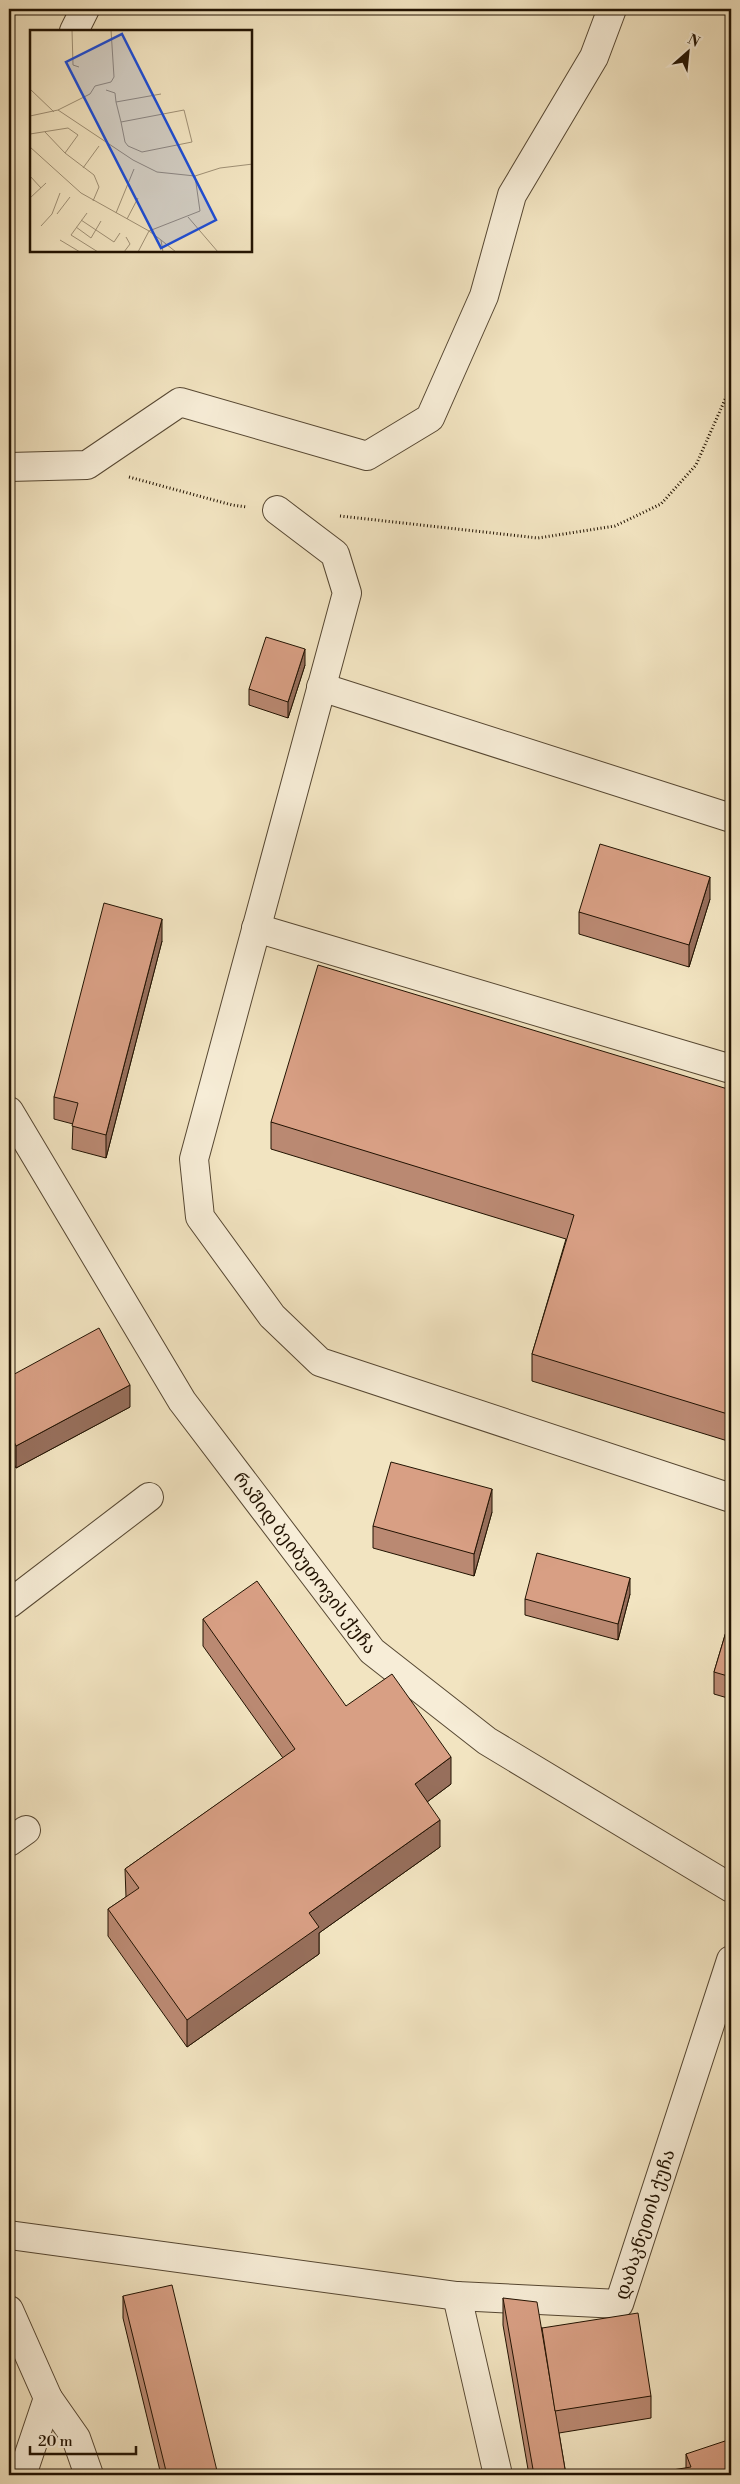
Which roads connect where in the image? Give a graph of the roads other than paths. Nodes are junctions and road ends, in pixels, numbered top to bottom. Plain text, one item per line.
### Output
1 (85, 9) edge
2 (612, 9) edge
3 (74, 30) edge
4 (9, 467) edge
5 (277, 510) road end
6 (321, 687) junction
7 (731, 818) edge
8 (256, 928) junction
9 (731, 1068) edge
10 (9, 1111) edge
11 (149, 1497) dead end
12 (731, 1498) edge
13 (9, 1604) edge
14 (731, 1888) edge
15 (731, 1960) edge
16 (9, 2236) edge
17 (456, 2296) junction
18 (9, 2310) edge
19 (48, 2398) junction
20 (22, 2475) edge
21 (89, 2475) edge
22 (498, 2475) edge

1 - 3 street
2 - 4 street
5 - 6 street
6 - 7 street
6 - 8 street
8 - 9 street
8 - 12 street
10 - 14 street, რაშიდ ბეიბუთოვის ქუჩა
11 - 13 street
15 - 17 street, დაბაკნეთის ქუჩა
16 - 17 street
17 - 22 street
18 - 19 street
19 - 20 street
19 - 21 street

